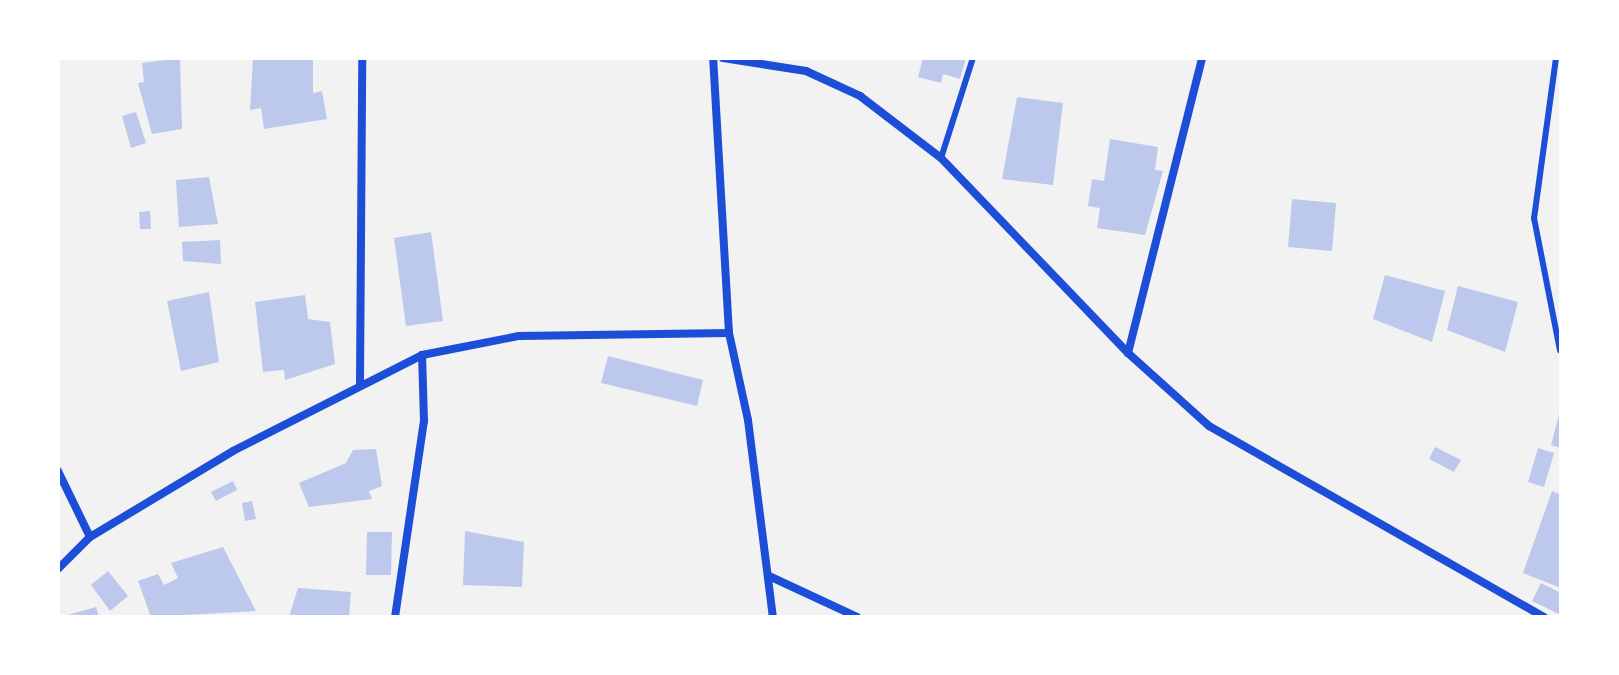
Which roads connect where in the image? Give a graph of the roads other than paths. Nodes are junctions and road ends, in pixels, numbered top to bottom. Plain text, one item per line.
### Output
1 (362, 58) edge
2 (713, 58) edge
3 (723, 58) edge
4 (973, 58) edge
5 (1202, 58) edge
6 (1556, 58) edge
7 (941, 158) junction
8 (729, 333) junction
9 (1560, 350) edge
10 (1128, 353) junction
11 (422, 355) junction
12 (360, 383) junction
13 (58, 471) edge
14 (90, 537) junction
15 (58, 569) edge
16 (769, 576) junction
17 (395, 617) edge
18 (773, 617) edge
19 (857, 617) edge
20 (1544, 617) edge

1 - 12 street
2 - 8 street
3 - 7 street
4 - 7 lane
5 - 10 street
6 - 9 lane
7 - 10 street
8 - 11 street
8 - 16 street
10 - 20 street
11 - 12 street
11 - 17 street
12 - 14 street
13 - 14 street
14 - 15 street
16 - 18 street
16 - 19 street

